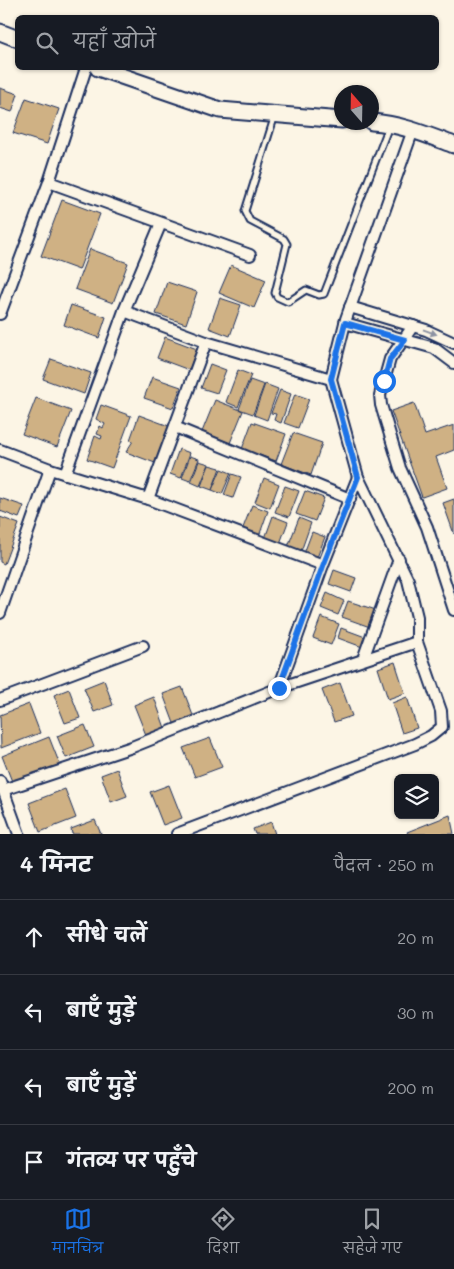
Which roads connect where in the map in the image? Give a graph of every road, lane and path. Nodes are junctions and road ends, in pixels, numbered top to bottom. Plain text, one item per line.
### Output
1 (0, 32) edge
2 (15, 38) edge
3 (85, 70) edge
4 (104, 70) edge
5 (275, 115) junction
6 (334, 119) edge
7 (379, 122) edge
8 (390, 123) junction
9 (413, 130) junction
10 (454, 145) edge
11 (49, 182) junction
12 (160, 223) junction
13 (250, 255) dead end
14 (350, 307) junction
15 (124, 311) junction
16 (0, 314) edge
17 (345, 323) junction
18 (413, 326) junction
19 (405, 340) junction
20 (206, 342) junction
21 (454, 343) edge
22 (452, 358) edge
23 (331, 379) junction
24 (175, 427) junction
25 (0, 450) edge
26 (50, 469) junction
27 (65, 474) junction
28 (358, 477) junction
29 (148, 499) junction
30 (350, 499) junction
31 (399, 558) junction
32 (323, 566) junction
33 (454, 610) edge
34 (0, 613) edge
35 (417, 642) junction
36 (143, 646) dead end
37 (363, 659) junction
38 (279, 688) junction
39 (0, 700) edge
40 (2, 786) edge
41 (19, 834) edge
42 (177, 834) edge

1 - 2 street
3 - 11 street
4 - 5 street
5 - 6 street
5 - 8 lane
7 - 8 street
8 - 9 street
9 - 10 street
9 - 14 street
11 - 12 street
11 - 16 street
12 - 13 street
12 - 15 street
14 - 17 street
14 - 18 street
15 - 20 street
15 - 27 street
17 - 19 street
17 - 23 street
18 - 19 street
18 -> 21 street
19 - 22 street
19 - 33 street
20 - 23 street
20 - 24 street
23 - 28 street
24 - 29 street
24 - 30 street
25 - 26 street
26 - 27 street
26 - 34 street
27 - 29 street
28 - 30 street
28 - 31 street
29 - 32 street
30 - 32 street
31 - 35 street
31 - 37 street
32 - 38 street
35 - 37 street
35 - 42 street
36 - 39 street
37 - 38 street
38 - 40 street
40 - 41 street

